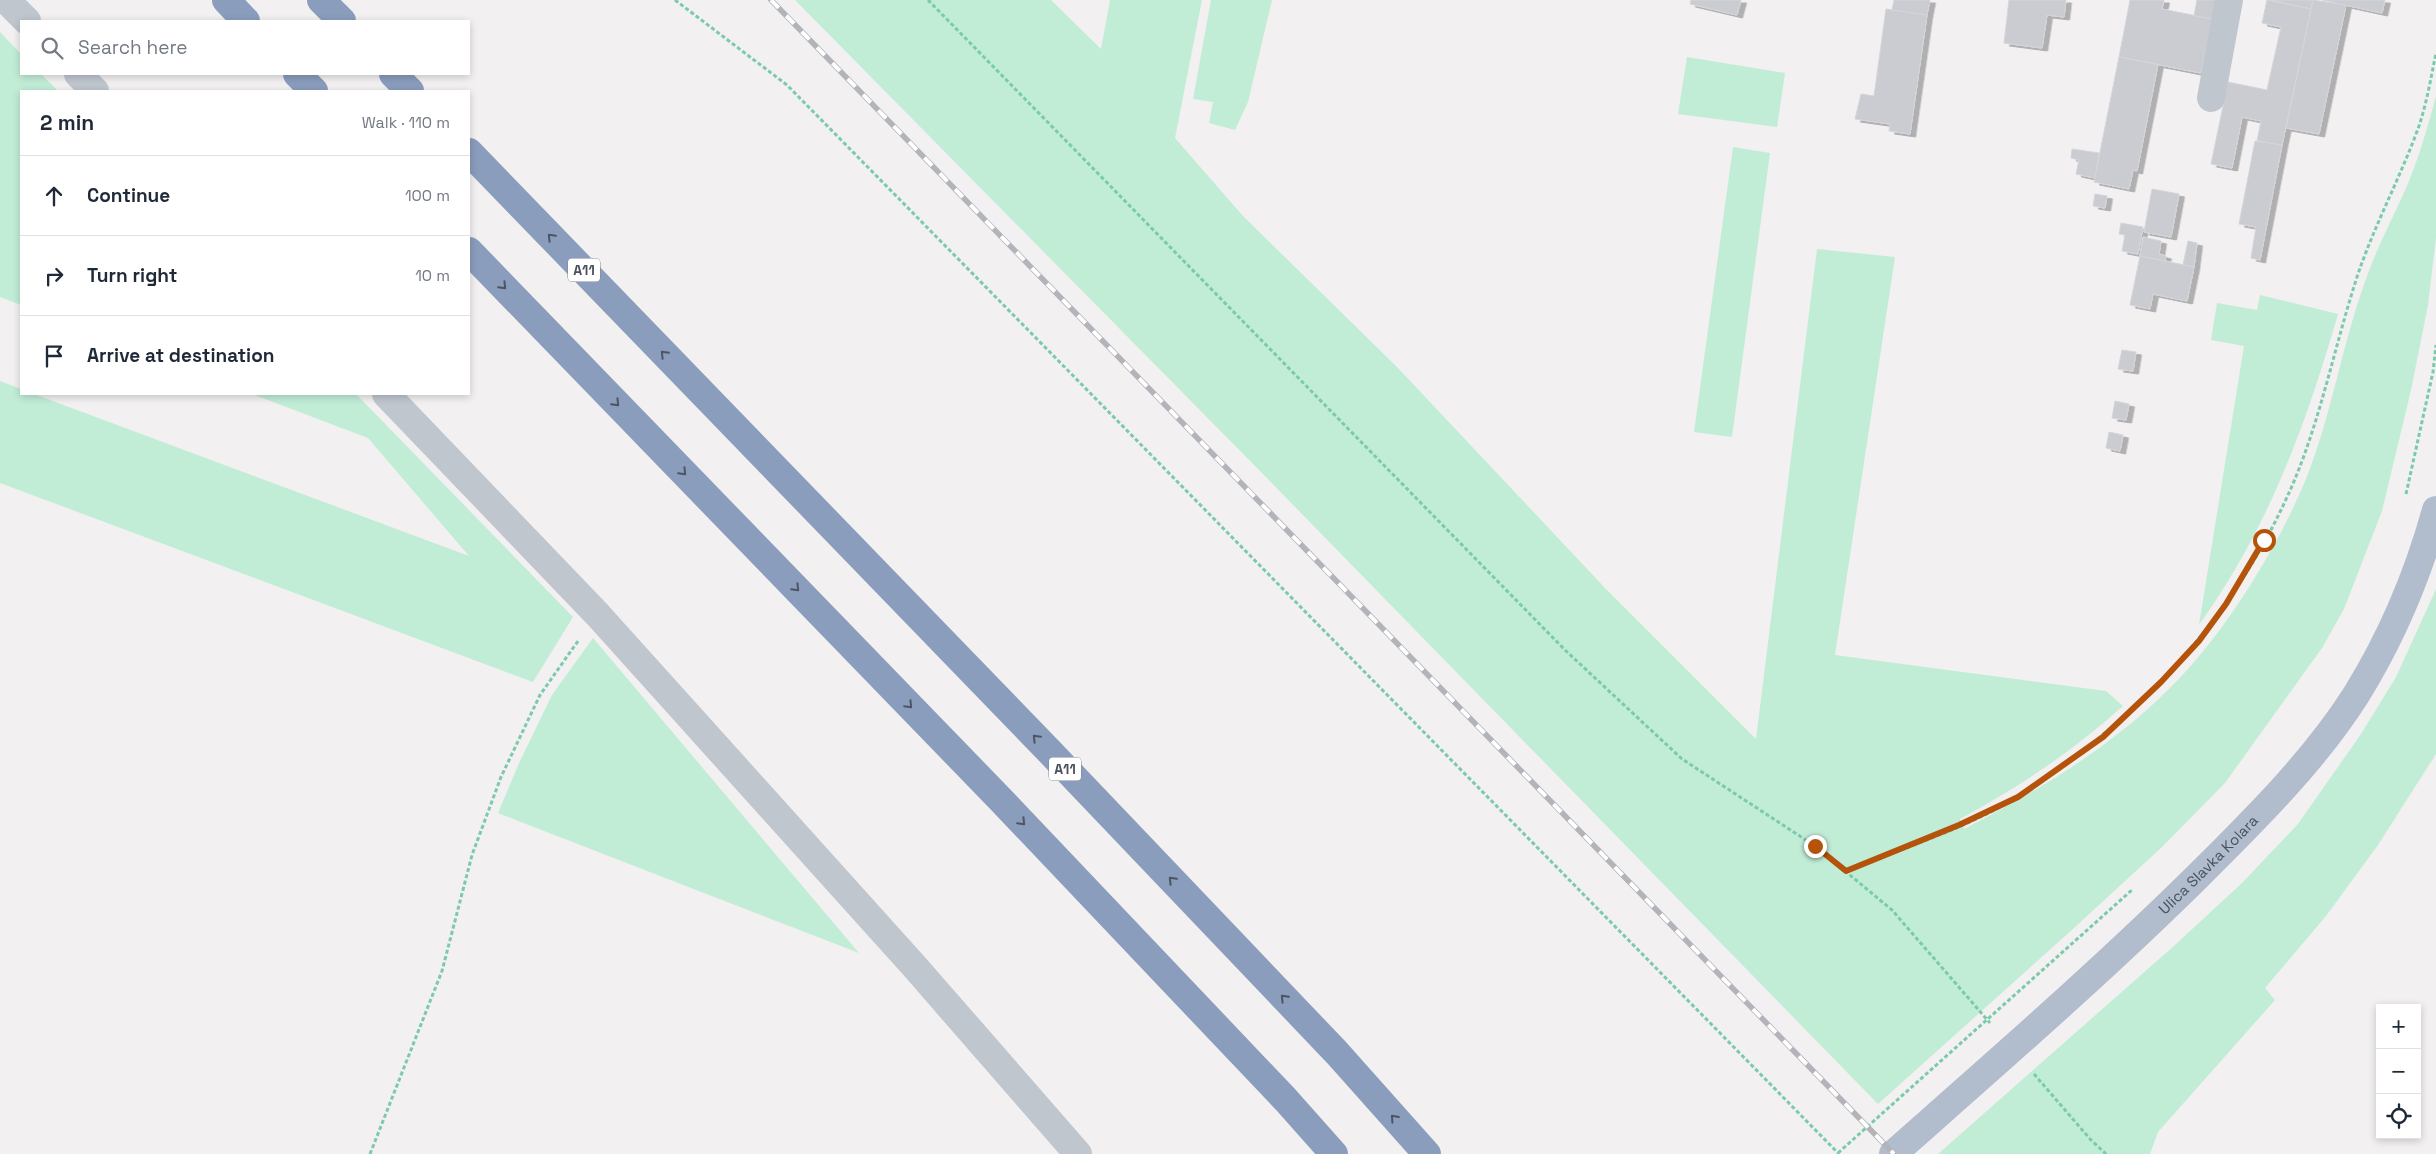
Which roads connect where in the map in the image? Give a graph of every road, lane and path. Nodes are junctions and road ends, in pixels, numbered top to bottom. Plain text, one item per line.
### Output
1 (6, 0) edge
2 (226, 0) edge
3 (322, 0) edge
4 (674, 0) edge
5 (928, 0) edge
6 (2229, 0) edge
7 (26, 20) edge
8 (245, 20) edge
9 (341, 20) edge
10 (2436, 53) edge
11 (79, 75) edge
12 (298, 75) edge
13 (394, 75) edge
14 (94, 90) edge
15 (313, 90) edge
16 (409, 90) edge
17 (2211, 98) dead end
18 (470, 153) edge
19 (470, 252) edge
20 (2436, 345) edge
21 (387, 395) edge
22 (2405, 496) dead end
23 (2436, 510) edge
24 (598, 615) junction
25 (1846, 871) junction
26 (2137, 886) dead end
27 (1994, 1028) dead end
28 (2032, 1072) dead end
29 (370, 1154) edge
30 (1078, 1154) edge
31 (1334, 1154) edge
32 (1427, 1154) edge
33 (1838, 1154) edge
34 (1893, 1154) edge
35 (2106, 1154) edge

1 - 7 street
2 - 8 highway
3 - 9 highway
4 - 33 path
5 - 25 path
6 - 17 street
10 - 25 path
11 - 14 street
12 - 15 highway
13 - 16 highway
32 -> 18 highway, A11
19 -> 31 highway
20 - 22 path
21 - 24 street
23 - 34 main road, Ulica Slavka Kolara
24 - 29 path
24 - 30 street
25 - 27 path
26 - 33 path
28 - 35 path

